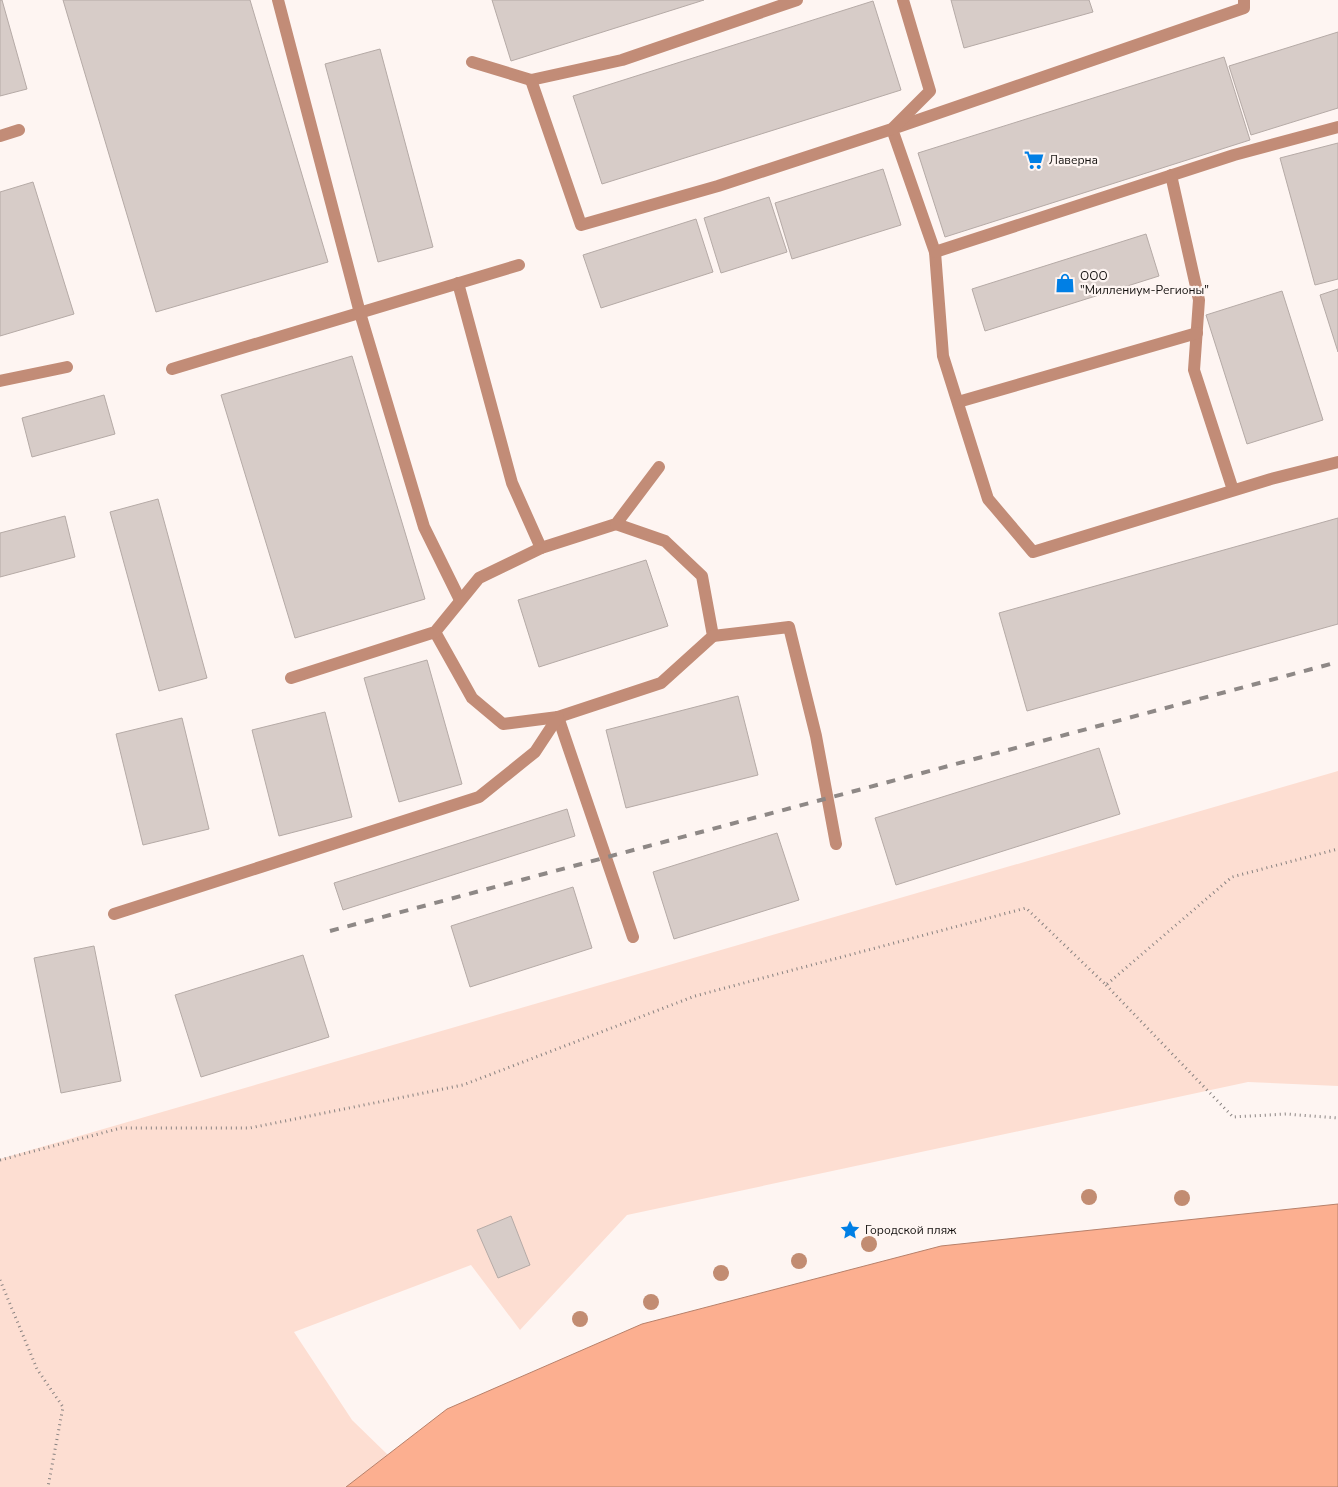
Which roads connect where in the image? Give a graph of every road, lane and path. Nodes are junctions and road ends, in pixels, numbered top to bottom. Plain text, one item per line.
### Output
1 (278, 0) edge
2 (797, 0) edge
3 (902, 0) edge
4 (1244, 0) edge
5 (472, 62) dead end
6 (531, 80) junction
7 (1338, 127) edge
8 (892, 129) junction
9 (19, 130) dead end
10 (0, 136) edge
11 (1171, 176) junction
12 (934, 252) junction
13 (520, 265) dead end
14 (458, 283) junction
15 (360, 313) junction
16 (1197, 333) junction
17 (67, 367) dead end
18 (172, 369) dead end
19 (0, 381) edge
20 (958, 402) junction
21 (1338, 462) edge
22 (659, 467) dead end
23 (1233, 490) junction
24 (616, 524) junction
25 (541, 548) junction
26 (460, 600) junction
27 (435, 632) junction
28 (713, 636) junction
29 (291, 678) dead end
30 (558, 717) junction
31 (836, 844) dead end
32 (1338, 849) edge
33 (114, 914) dead end
34 (633, 937) dead end
35 (1106, 985) junction
36 (1338, 1118) edge
37 (0, 1160) edge
38 (0, 1280) edge
39 (48, 1487) edge

1 - 15 lane
2 - 6 lane
3 - 8 lane
4 - 8 lane
5 - 6 lane
6 - 8 lane
7 - 11 lane
8 - 12 lane
9 - 10 lane
11 - 12 lane
11 - 16 lane
12 - 20 lane
13 - 14 lane
14 - 15 lane
14 - 25 lane
15 - 18 lane
15 - 26 lane
16 - 20 lane
16 - 23 lane
17 - 19 lane
20 - 23 lane
21 - 23 lane
22 - 24 lane
24 - 25 lane
24 - 28 lane
25 - 26 lane
26 - 27 lane
27 - 29 lane
27 - 30 lane
28 - 30 lane
28 - 31 lane
30 - 33 lane
30 - 34 lane
32 - 35 path
35 - 36 path
35 - 37 path
38 - 39 path

